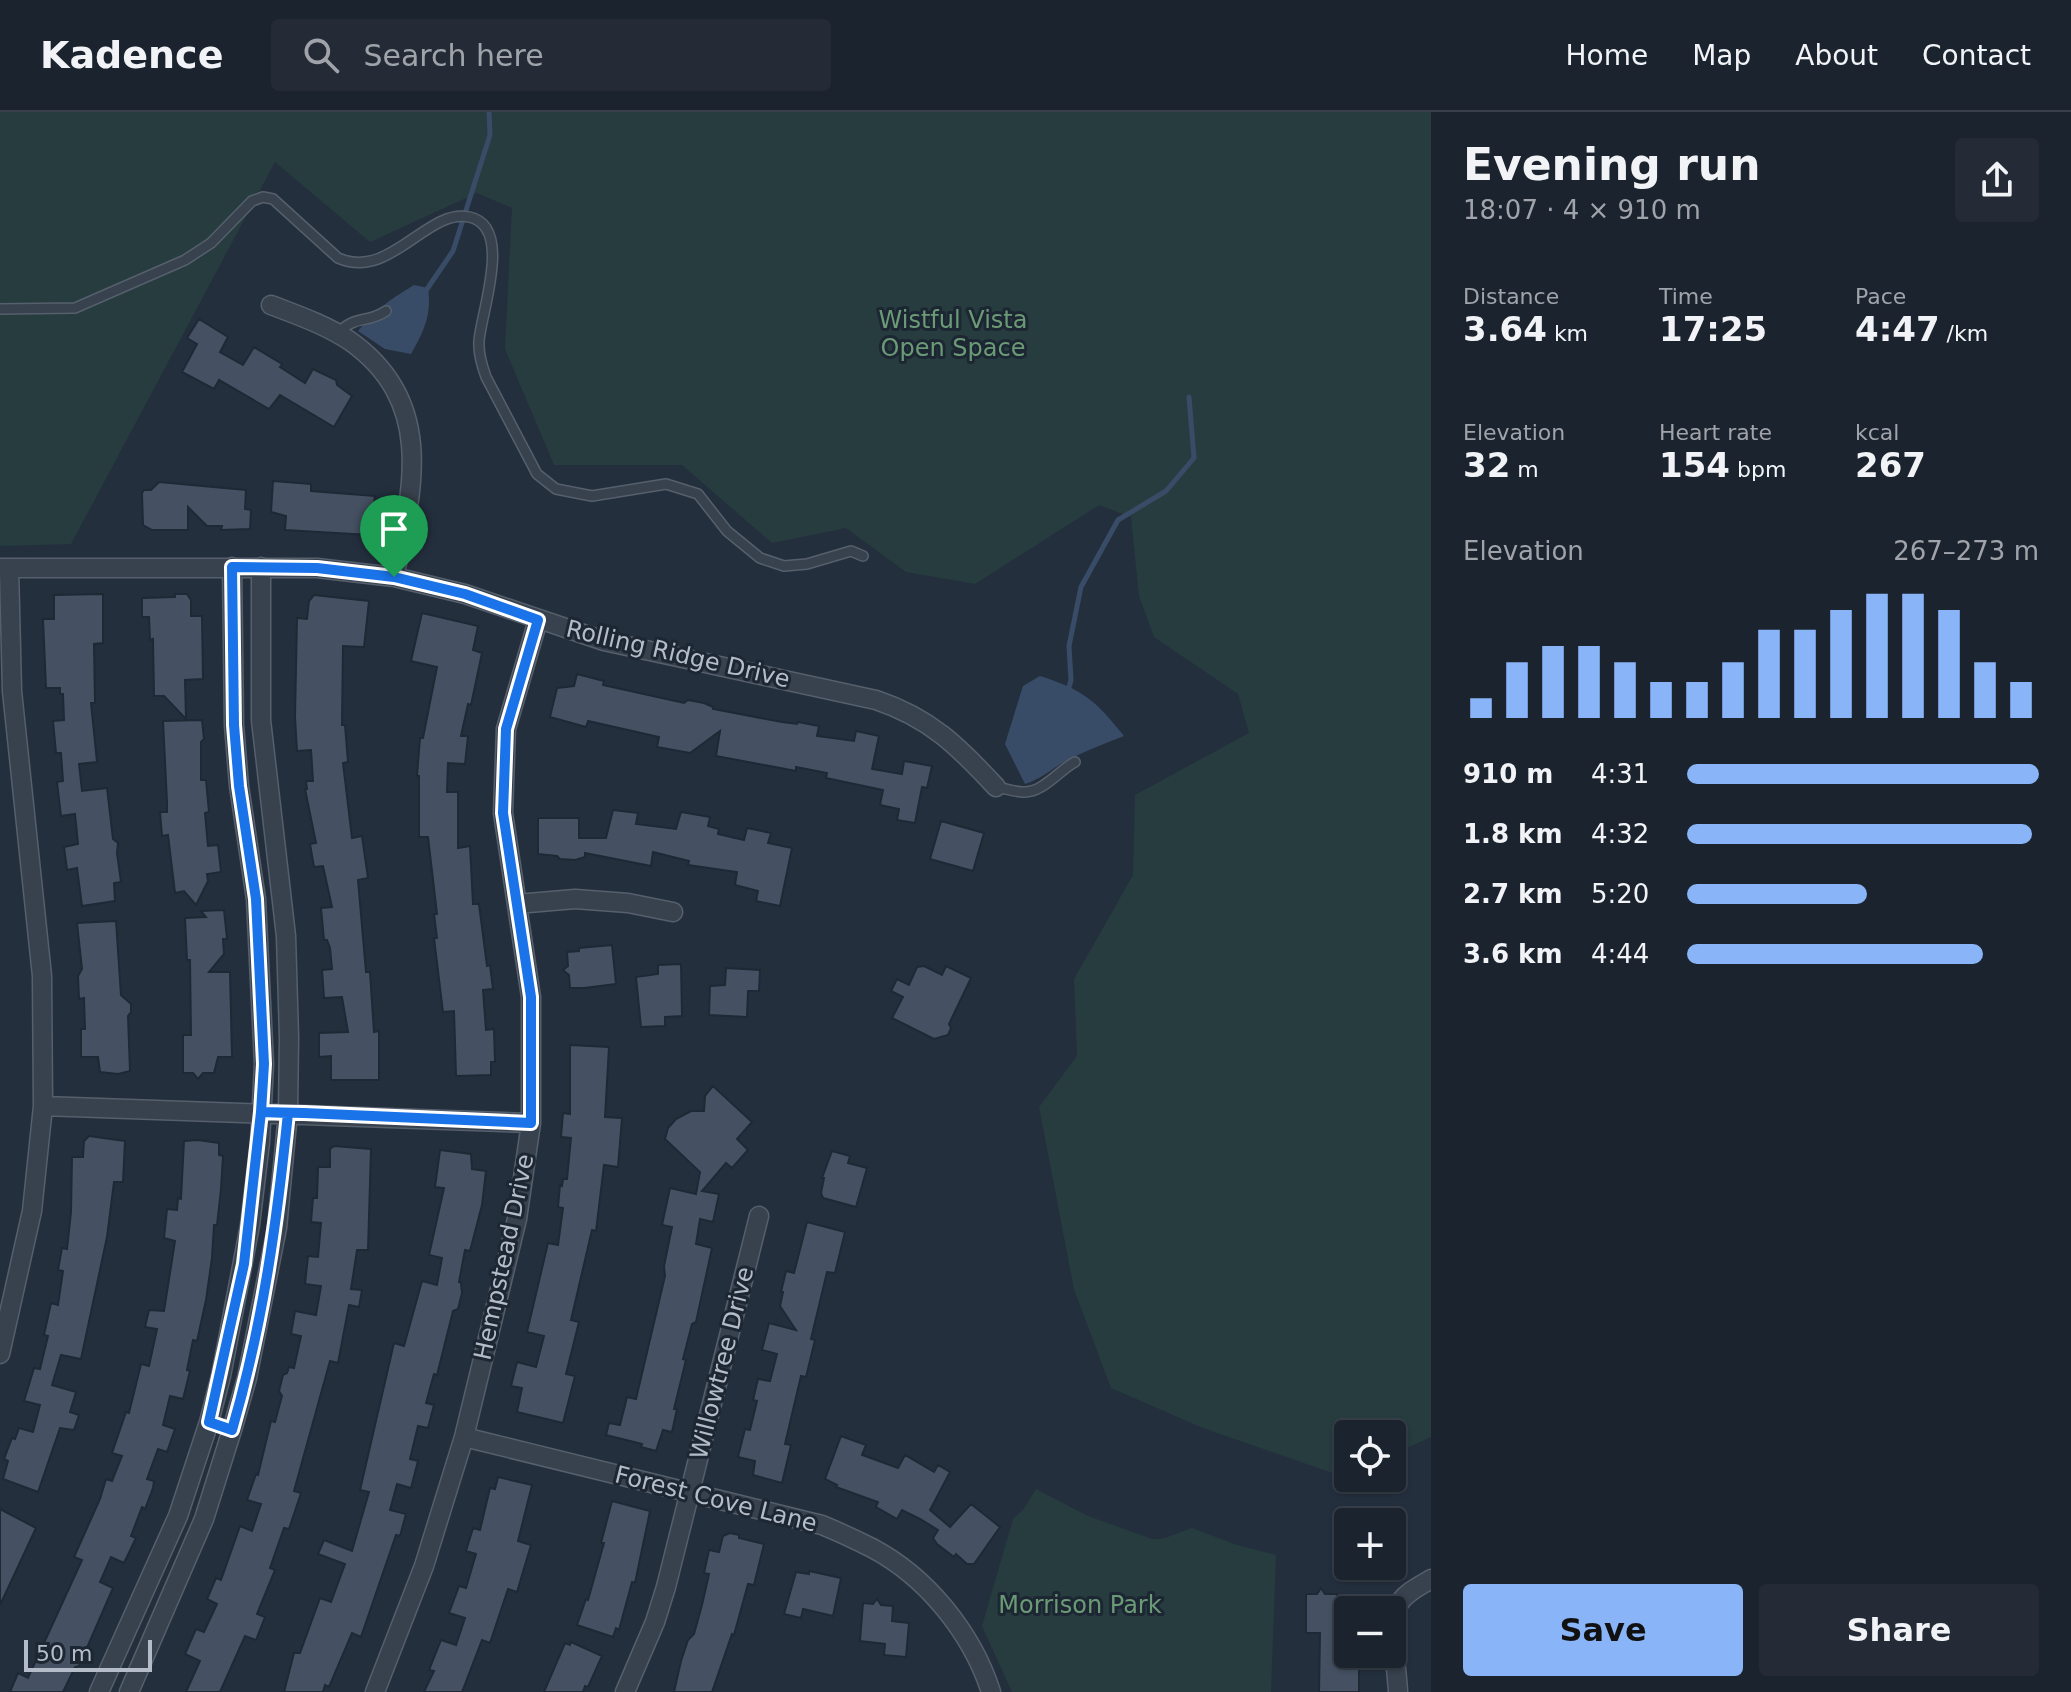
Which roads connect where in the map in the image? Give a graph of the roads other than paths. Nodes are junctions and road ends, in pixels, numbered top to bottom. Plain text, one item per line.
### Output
1 (271, 305) dead end
2 (0, 309) edge
3 (386, 311) dead end
4 (337, 334) junction
5 (863, 556) dead end
6 (232, 567) junction
7 (261, 567) junction
8 (5, 568) edge
9 (394, 577) junction
10 (538, 620) junction
11 (1075, 762) dead end
12 (996, 787) joint
13 (273, 828) junction
14 (246, 833) junction
15 (517, 904) junction
16 (673, 912) dead end
17 (43, 1106) junction
18 (261, 1112) junction
19 (288, 1113) junction
20 (531, 1123) junction
21 (759, 1216) dead end
22 (2, 1342) edge
23 (209, 1422) junction
24 (232, 1430) junction
25 (464, 1437) junction
26 (690, 1492) junction
27 (1431, 1579) edge
28 (99, 1692) edge
29 (129, 1692) edge
30 (375, 1692) edge
31 (625, 1692) edge
32 (991, 1692) edge
33 (1398, 1692) edge

1 - 4 street
2 - 5 lane
3 - 4 lane
4 - 9 street
6 - 7 street, Rolling Ridge Drive
6 - 8 street, Rolling Ridge Drive
6 - 14 street
7 - 9 street, Rolling Ridge Drive
7 - 13 street
8 - 17 street
9 - 10 street, Rolling Ridge Drive
10 - 12 street, Rolling Ridge Drive
10 - 15 street, Hempstead Drive
11 - 12 lane
13 - 14 street
13 - 19 street
14 - 18 street
15 - 16 street
15 - 20 street, Hempstead Drive
17 - 18 street
17 - 22 street
18 - 19 street
18 - 23 street
19 - 20 street
19 - 24 street
20 - 25 street, Hempstead Drive
21 - 26 street, Willowtree Drive
23 - 24 street
23 - 28 street
24 - 29 street
25 - 26 street, Forest Cove Lane
25 - 30 street, Hempstead Drive
26 - 31 street, Willowtree Drive
26 - 32 street, Forest Cove Lane
27 - 33 street

